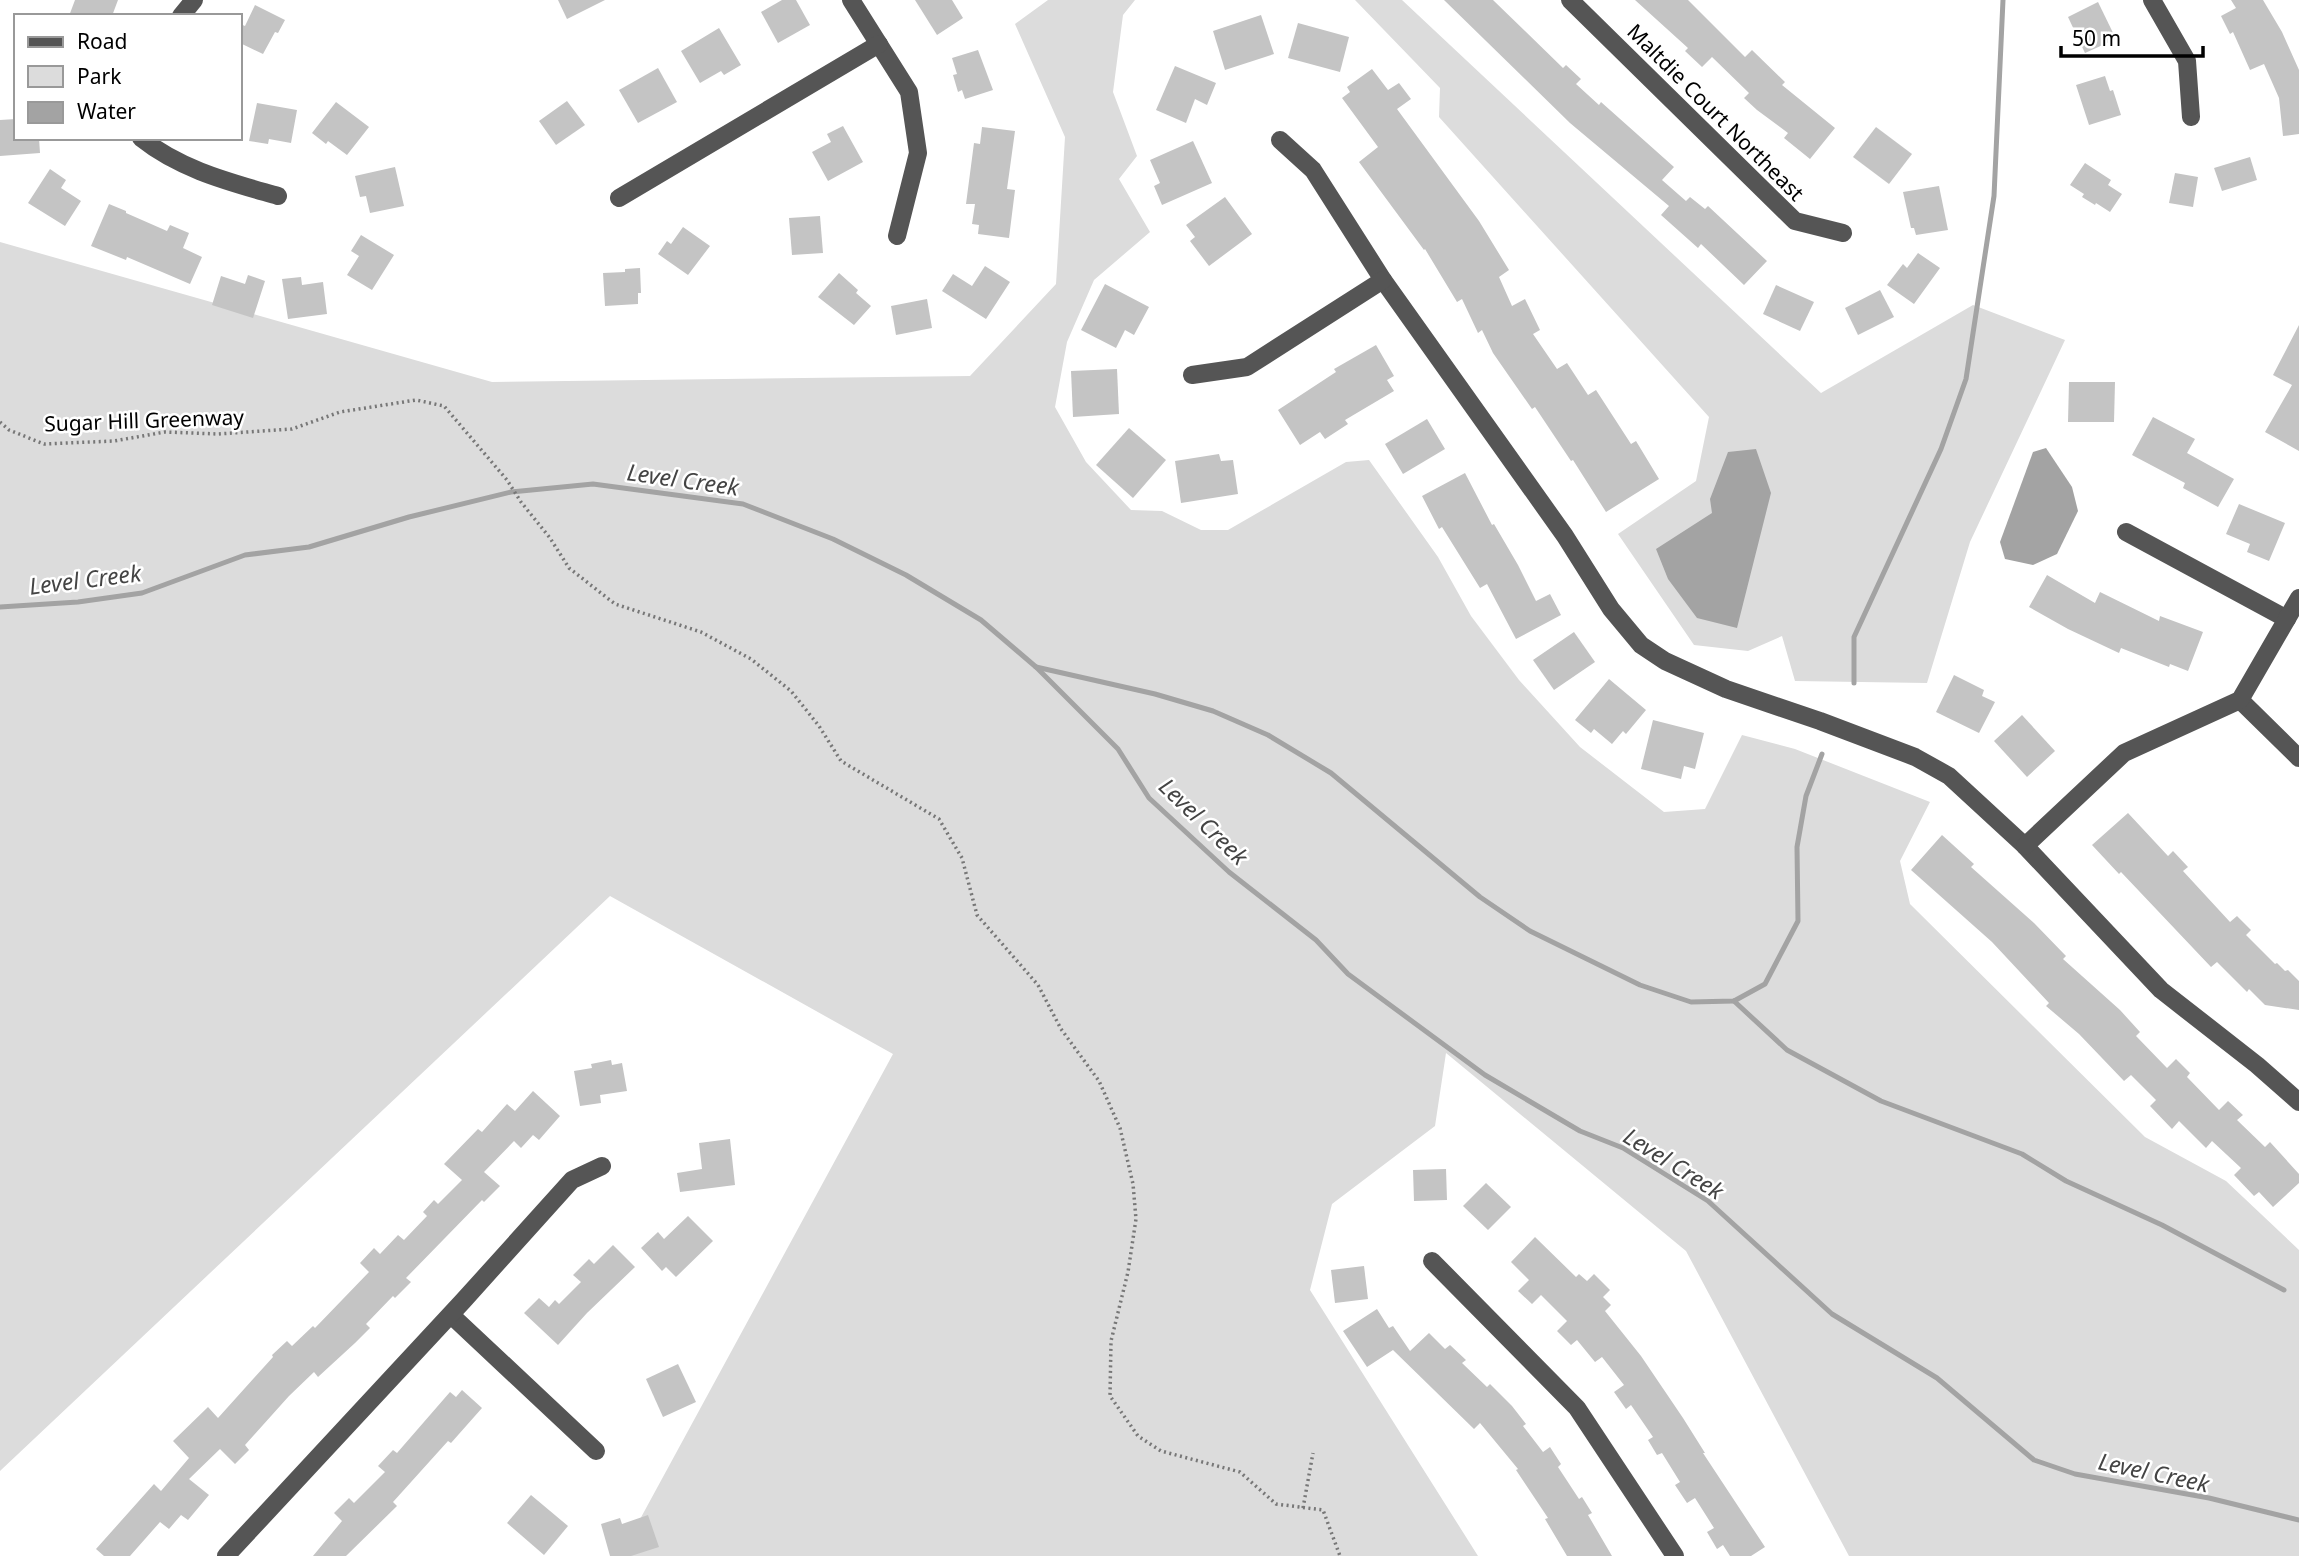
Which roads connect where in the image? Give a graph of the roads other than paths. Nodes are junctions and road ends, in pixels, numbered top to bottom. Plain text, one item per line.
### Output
1 (194, 0) edge
2 (851, 0) edge
3 (1570, 0) edge
4 (2152, 0) edge
5 (183, 14) edge
6 (880, 44) junction
7 (2191, 117) dead end
8 (144, 140) edge
9 (1280, 140) dead end
10 (278, 196) dead end
11 (619, 198) dead end
12 (1843, 233) dead end
13 (897, 236) dead end
14 (1383, 279) junction
15 (1192, 375) dead end
16 (2126, 532) dead end
17 (2299, 598) edge
18 (2287, 619) junction
19 (2240, 700) junction
20 (2299, 758) edge
21 (2025, 846) junction
22 (2299, 1102) edge
23 (602, 1166) dead end
24 (1432, 1261) dead end
25 (450, 1315) junction
26 (596, 1451) dead end
27 (226, 1556) edge
28 (1675, 1556) edge

1 - 5 street
2 - 6 street
3 - 12 street, Maltdie Court Northeast
4 - 7 street
6 - 11 street
6 - 13 street
8 - 10 street
9 - 14 street
14 - 15 street
14 - 21 street
16 - 18 street
17 - 18 street
18 - 19 street
19 - 20 street
19 - 21 street
21 - 22 street
23 - 25 street
24 - 28 street
25 - 26 street
25 - 27 street

